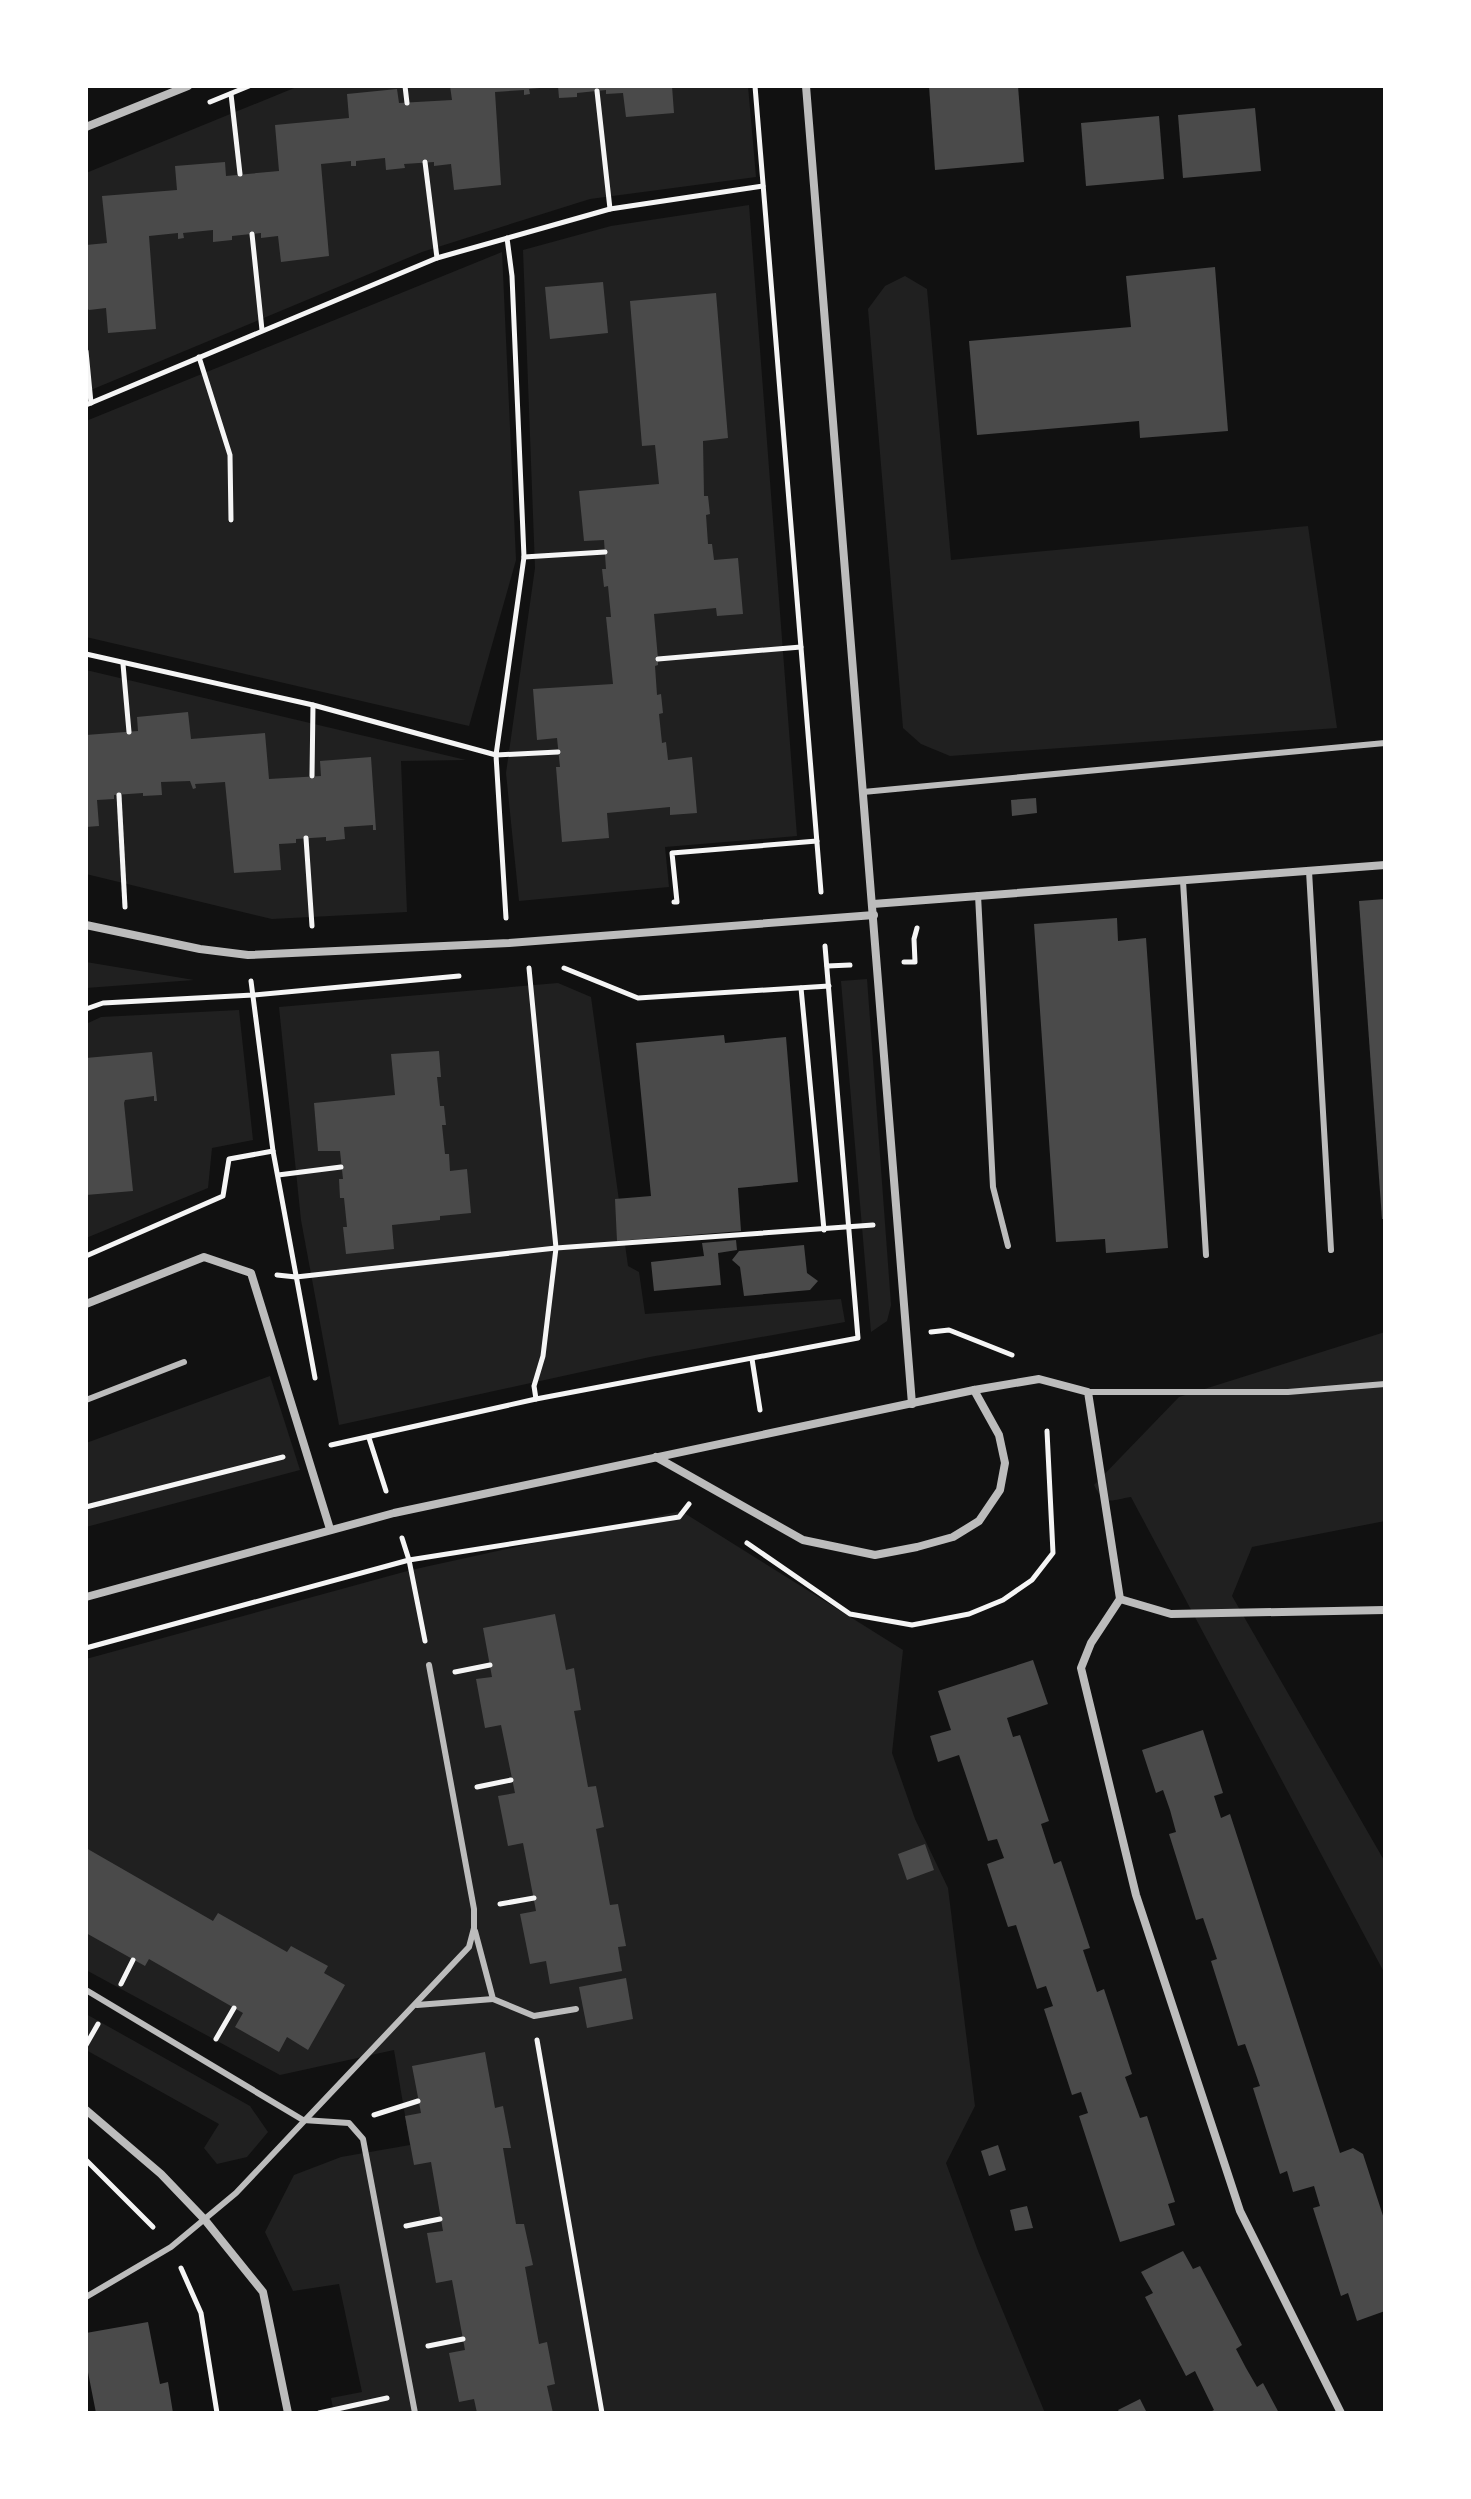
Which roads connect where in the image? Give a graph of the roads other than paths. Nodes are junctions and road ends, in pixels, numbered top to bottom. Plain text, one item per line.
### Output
1 (188, 86) edge
2 (806, 86) edge
3 (86, 127) edge
4 (1385, 743) edge
5 (863, 792) junction
6 (1385, 865) edge
7 (1309, 871) junction
8 (1183, 881) junction
9 (978, 895) junction
10 (873, 904) junction
11 (874, 915) junction
12 (86, 925) edge
13 (1008, 1246) dead end
14 (1331, 1250) dead end
15 (1206, 1255) dead end
16 (86, 1304) edge
17 (184, 1362) dead end
18 (1385, 1384) edge
19 (974, 1390) junction
20 (1088, 1392) junction
21 (86, 1400) edge
22 (912, 1404) junction
23 (656, 1457) junction
24 (330, 1529) junction
25 (86, 1597) edge
26 (1120, 1599) junction
27 (1385, 1610) edge
28 (429, 1665) dead end
29 (474, 1928) junction
30 (86, 1990) edge
31 (493, 1999) junction
32 (415, 2005) junction
33 (576, 2009) dead end
34 (86, 2110) edge
35 (303, 2120) junction
36 (205, 2220) junction
37 (86, 2297) edge
38 (288, 2413) edge
39 (415, 2413) edge
40 (1341, 2413) edge

1 - 3 street
2 - 5 street
4 - 5 lane
5 - 10 street
6 - 7 street
7 - 8 street
7 - 14 lane
8 - 9 street
8 - 15 lane
9 - 10 street
9 - 13 lane
10 - 11 street
11 - 12 street
11 - 22 street
16 - 24 street
17 - 21 lane
18 - 20 lane
19 - 20 street
19 - 22 street
19 - 23 street
20 - 26 street
22 - 23 street
23 - 24 street
24 - 25 street
26 - 27 street
26 - 40 street
28 - 29 lane
29 - 31 lane
29 - 32 lane
30 - 35 lane
31 - 32 lane
31 - 33 lane
32 - 35 lane
34 - 36 street
35 - 36 lane
35 - 39 lane
36 - 37 lane
36 - 38 street

